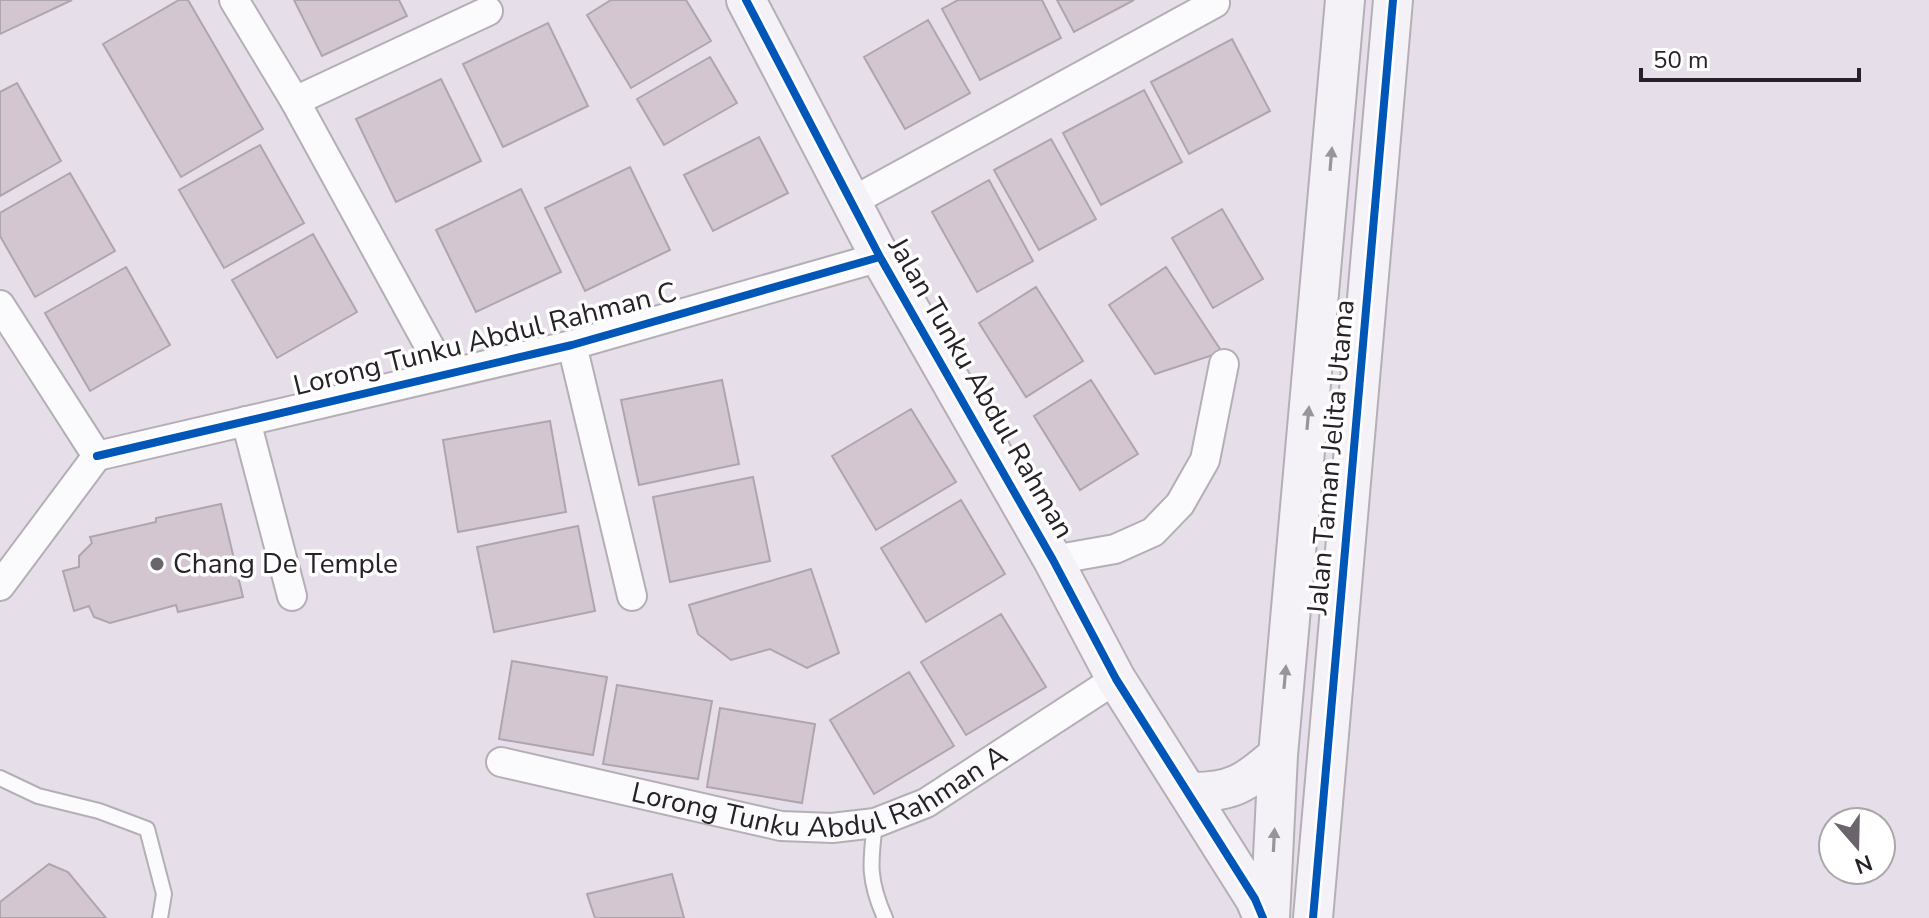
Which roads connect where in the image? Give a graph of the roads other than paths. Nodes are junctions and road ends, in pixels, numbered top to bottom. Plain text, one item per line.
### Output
1 (234, 0) edge
2 (746, 0) edge
3 (1345, 0) edge
4 (1393, 0) edge
5 (1215, 3) dead end
6 (488, 11) dead end
7 (295, 101) junction
8 (851, 202) junction
9 (880, 257) junction
10 (0, 305) edge
11 (572, 345) junction
12 (1224, 364) dead end
13 (444, 373) junction
14 (246, 421) junction
15 (97, 456) junction
16 (1053, 560) junction
17 (0, 586) edge
18 (292, 596) dead end
19 (632, 596) dead end
20 (1116, 679) junction
21 (1278, 755) junction
22 (501, 762) dead end
23 (0, 778) edge
24 (1188, 792) junction
25 (875, 823) junction
26 (1227, 859) junction
27 (160, 918) edge
28 (885, 918) edge
29 (1235, 918) edge
30 (1263, 918) edge
31 (1270, 918) edge
32 (1313, 918) edge

1 - 7 street
2 - 8 street, Jalan Tunku Abdul Rahman
21 -> 3 street, Jalan Taman Jelita Utama
4 - 32 street, Jalan Taman Jelita Utama
5 - 8 street
6 - 7 street
7 - 13 street
8 - 9 street, Jalan Tunku Abdul Rahman
9 - 11 street, Lorong Tunku Abdul Rahman C
9 - 16 street, Jalan Tunku Abdul Rahman
10 - 15 street
11 - 13 street, Lorong Tunku Abdul Rahman C
11 - 19 street
12 - 16 street
13 - 14 street, Lorong Tunku Abdul Rahman C
14 - 15 street, Lorong Tunku Abdul Rahman C
14 - 18 street
15 - 17 street
16 - 20 street, Jalan Tunku Abdul Rahman
20 - 24 street, Jalan Tunku Abdul Rahman
20 - 25 street, Lorong Tunku Abdul Rahman A
21 - 24 street
31 -> 21 street, Jalan Taman Jelita Utama
22 - 25 street, Lorong Tunku Abdul Rahman A
23 - 27 lane
24 - 26 street, Jalan Tunku Abdul Rahman
25 - 28 lane
26 - 29 street
26 - 30 street, Jalan Tunku Abdul Rahman

